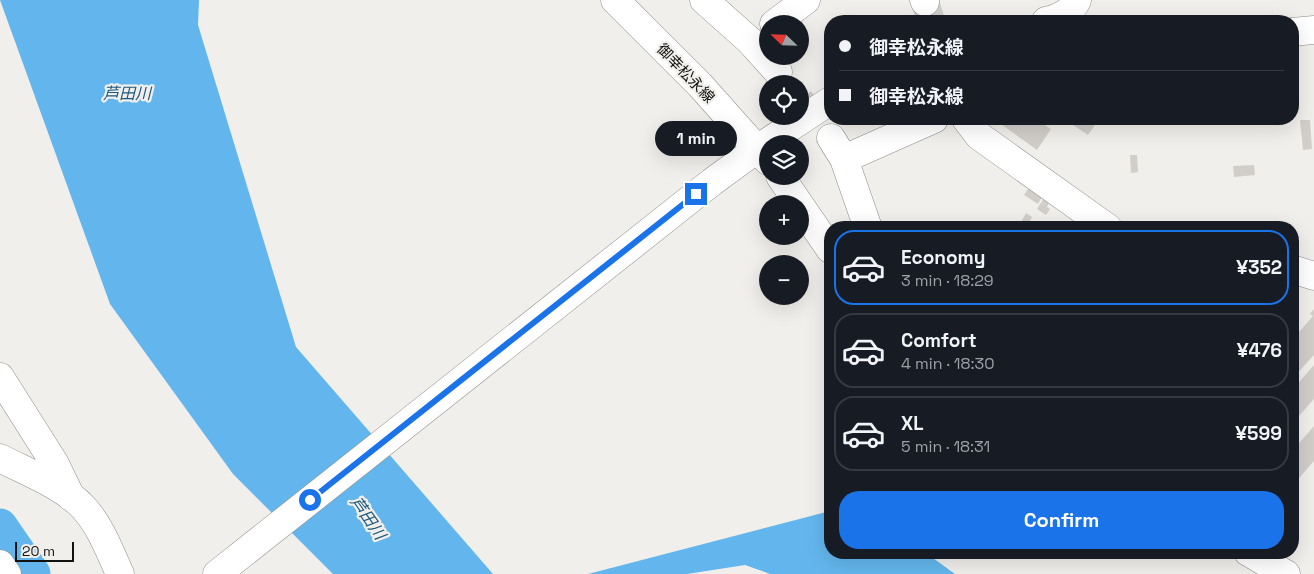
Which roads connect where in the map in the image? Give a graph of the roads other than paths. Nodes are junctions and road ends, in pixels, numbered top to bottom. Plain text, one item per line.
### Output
1 (615, 0) edge
2 (704, 0) edge
3 (806, 0) edge
4 (1077, 9) edge
5 (786, 15) edge
6 (1065, 15) edge
7 (1314, 30) edge
8 (1299, 31) edge
9 (759, 35) edge
10 (774, 65) edge
11 (778, 72) dead end
12 (824, 106) edge
13 (914, 125) edge
14 (971, 125) edge
15 (787, 135) edge
16 (759, 152) edge
17 (759, 157) edge
18 (786, 185) edge
19 (865, 221) edge
20 (1098, 221) edge
21 (824, 240) edge
22 (1299, 271) edge
23 (1314, 276) edge
24 (0, 377) edge
25 (0, 458) edge
26 (71, 497) junction
27 (1260, 559) edge
28 (0, 564) edge
29 (7, 574) edge
30 (120, 574) edge
31 (217, 574) edge
32 (1286, 574) edge

1 - 16 street, 御幸松永線
2 - 9 street
3 - 5 street
4 - 6 street
7 - 8 street
10 - 11 street
12 - 15 street
13 - 19 street
14 - 20 street
17 - 31 street
18 - 21 street
22 - 23 street
24 - 26 street
25 - 26 street
26 - 30 street
27 - 32 street
28 - 29 street

